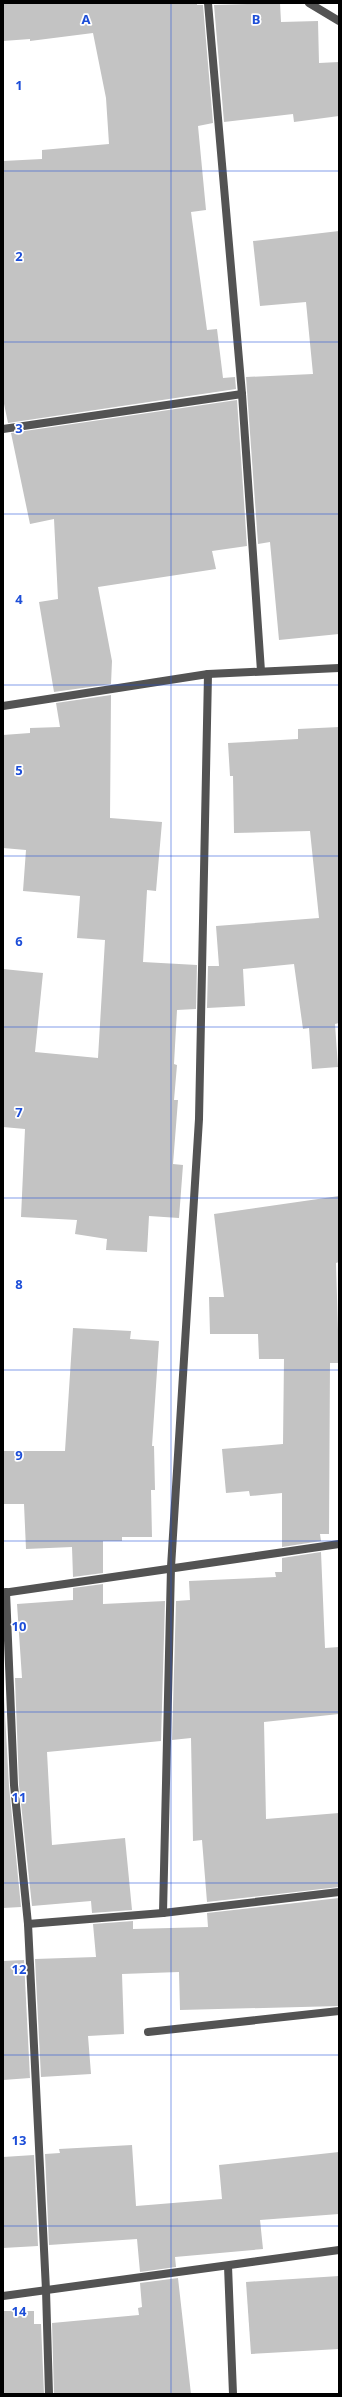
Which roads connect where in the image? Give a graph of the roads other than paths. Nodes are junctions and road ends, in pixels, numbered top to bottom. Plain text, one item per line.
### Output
1 (208, 3) edge
2 (308, 3) edge
3 (339, 20) edge
4 (242, 394) junction
5 (3, 429) edge
6 (339, 668) edge
7 (261, 671) junction
8 (208, 674) junction
9 (3, 706) edge
10 (339, 1544) edge
11 (171, 1567) junction
12 (5, 1592) edge
13 (339, 1892) edge
14 (163, 1913) junction
15 (28, 1924) junction
16 (339, 2011) edge
17 (148, 2032) dead end
18 (339, 2250) edge
19 (228, 2266) junction
20 (46, 2290) junction
21 (3, 2296) edge
22 (49, 2394) edge
23 (233, 2394) edge

1 - 4 street
2 - 3 street
4 - 5 street
4 - 7 street
6 - 7 street
7 - 8 street
8 - 9 street
8 - 11 street
10 - 11 street
11 - 12 street
11 - 14 street
12 - 15 street
13 - 14 street
14 - 15 street
15 - 20 street
16 - 17 street
18 - 19 street
19 - 20 street
19 - 23 street
20 - 21 street
20 - 22 street

